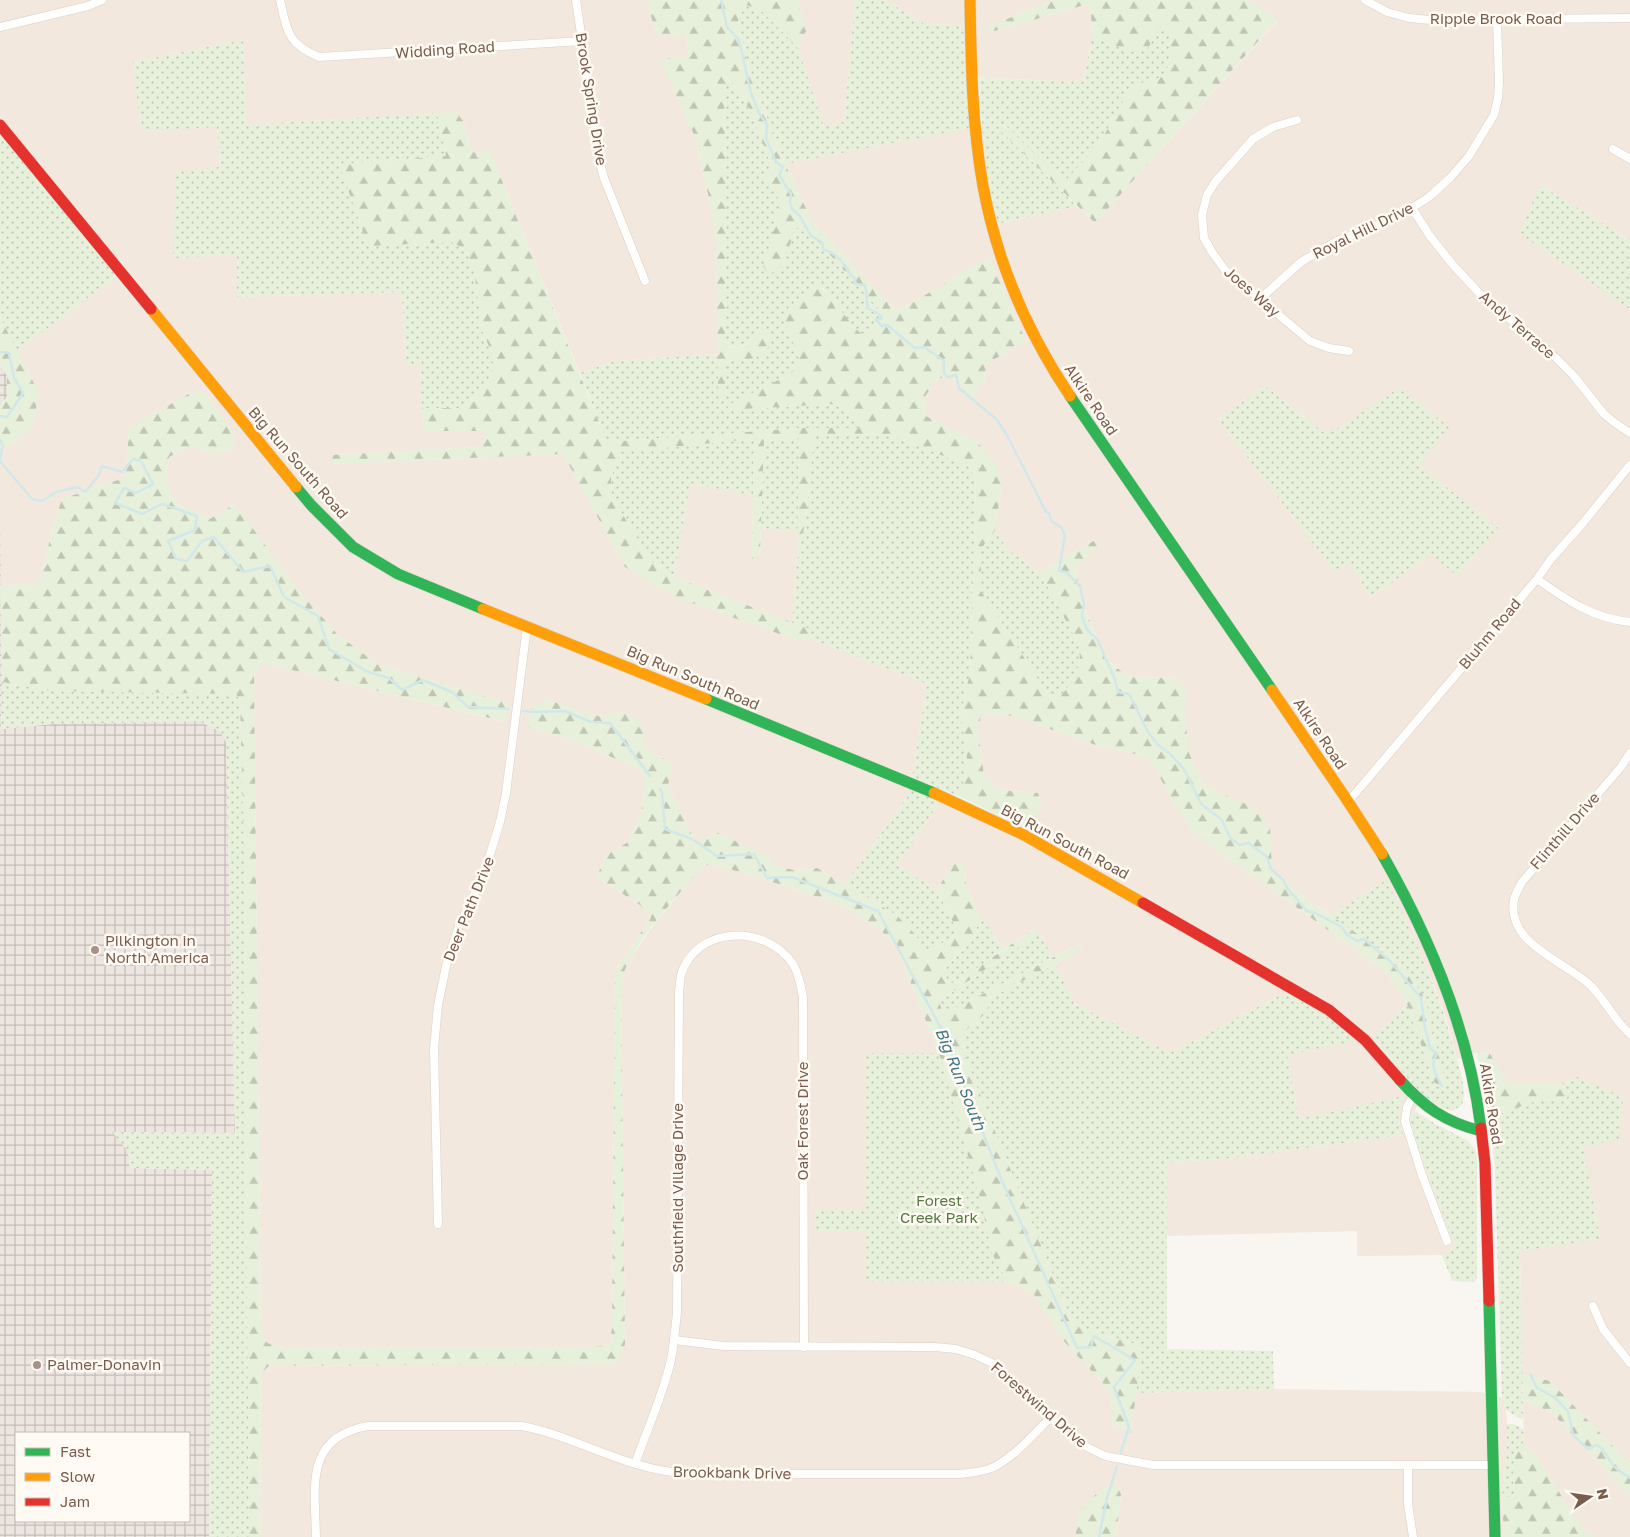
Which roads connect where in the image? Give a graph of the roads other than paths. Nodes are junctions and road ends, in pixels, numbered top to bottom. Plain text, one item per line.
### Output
1 (102, 0) edge
2 (280, 0) edge
3 (576, 0) edge
4 (970, 0) edge
5 (1365, 0) edge
6 (1630, 18) edge
7 (1497, 20) junction
8 (0, 27) edge
9 (582, 41) junction
10 (1297, 120) dead end
11 (0, 125) edge
12 (1613, 149) dead end
13 (1630, 160) edge
14 (1412, 208) junction
15 (645, 281) dead end
16 (1260, 299) junction
17 (1349, 351) dead end
18 (1630, 433) edge
19 (1630, 466) edge
20 (1536, 579) junction
21 (1630, 622) edge
22 (527, 626) junction
23 (1630, 753) edge
24 (1348, 802) junction
25 (734, 936) joint
26 (1630, 1034) edge
27 (1413, 1096) junction
28 (1481, 1131) junction
29 (438, 1224) dead end
30 (1447, 1241) dead end
31 (1593, 1306) dead end
32 (674, 1340) junction
33 (804, 1347) junction
34 (1630, 1363) edge
35 (1051, 1417) junction
36 (635, 1464) junction
37 (1408, 1465) junction
38 (1493, 1465) junction
39 (316, 1537) edge
40 (1413, 1537) edge
41 (1496, 1537) edge

1 - 8 street
2 - 9 street, Widding Road
3 - 9 street, Brook Spring Drive
4 - 24 street, Alkire Road
5 - 7 street, Ripple Brook Road
6 - 7 street, Ripple Brook Road
7 - 14 street, Royal Hill Drive
9 - 15 street, Brook Spring Drive
10 - 16 street, Joes Way
11 - 22 street, Big Run South Road
12 - 13 street
14 - 16 street, Royal Hill Drive
14 - 18 street, Andy Terrace
16 - 17 street, Joes Way
19 - 20 street, Bluhm Road
20 - 21 street
20 - 24 street, Bluhm Road
22 - 27 street, Big Run South Road
22 - 29 street, Deer Path Drive
23 - 26 street, Flinthill Drive
24 - 28 street, Alkire Road
25 - 32 street, Southfield Village Drive
25 - 33 street, Oak Forest Drive
27 - 28 street, Big Run South Road
27 - 30 street
28 - 38 street, Alkire Road
31 - 34 street
32 - 33 street, Forestwind Drive
32 - 36 street, Southfield Village Drive
33 - 35 street, Forestwind Drive
35 - 36 street, Brookbank Drive
35 - 37 street, Forestwind Drive
36 - 39 street, Brookbank Drive
37 - 38 street, Forestwind Drive
37 - 40 street
38 - 41 street, Alkire Road

